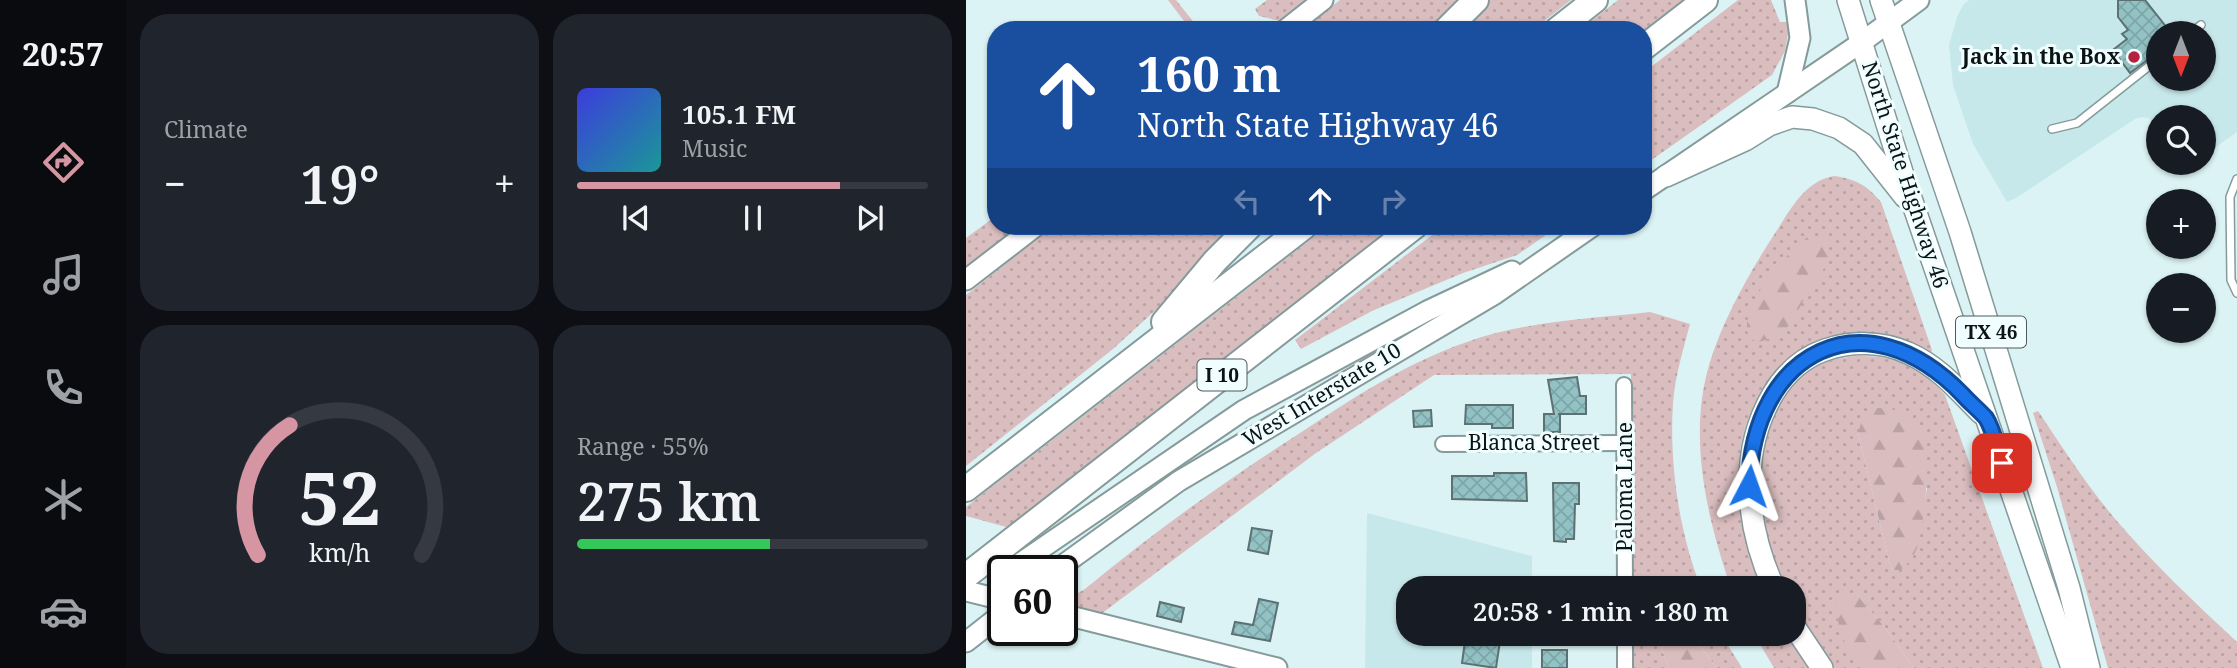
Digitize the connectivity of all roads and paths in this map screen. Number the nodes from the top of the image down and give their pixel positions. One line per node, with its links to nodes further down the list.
1 (1323, 0): 9 (street)
2 (1476, 0): 10 (highway)
3 (1595, 0): 11 (highway)
4 (1705, 0): 13 (highway)
5 (1795, 0): 16 (street)
6 (1848, 0): 14 (main road, North State Highway 46 / TX 46)
7 (1881, 0): 12 (main road, North State Highway 46 / TX 46)
8 (1919, 0): 12 (street)
9 (1296, 21)
10 (1455, 21)
11 (1568, 21)
12 (1888, 23): 14 (street); 52 (main road, North State Highway 46 / TX 46)
13 (1652, 41)
14 (1862, 42): 16 (street); 21 (main road, North State Highway 46 / TX 46)
15 (2146, 69): 17 (lane)
16 (1787, 93): 18 (street)
17 (2052, 129)
18 (1666, 176): 20 (street); 21 (main road)
19 (2237, 179): 29 (lane)
20 (1652, 185)
21 (1916, 211): 32 (main road, North State Highway 46 / TX 46)
22 (1025, 235): 28 (street)
23 (1241, 235): 30 (highway)
24 (1292, 235): 30 (highway)
25 (1403, 235): 41 (highway, I 10)
26 (1580, 235): 27 (street, West Interstate 10)
27 (1558, 250): 36 (street); 37 (street, West Interstate 10)
28 (966, 281)
29 (2237, 293)
30 (1132, 359): 35 (highway)
31 (1624, 385): 34 (street, Paloma Lane)
32 (1987, 420): 39 (main road); 51 (main road, North State Highway 46 / TX 46)
33 (1443, 443): 34 (street, Blanca Street)
34 (1624, 443): 38 (street, Paloma Lane)
35 (966, 489)
36 (1032, 555)
37 (1077, 555)
38 (1625, 576)
39 (1769, 576)
40 (987, 581): 41 (street)
41 (970, 586): 42 (street)
42 (987, 593)
43 (1078, 618): 48 (street)
44 (987, 626): 45 (street)
45 (966, 642)
46 (1806, 644): 50 (main road)
47 (1625, 646): 49 (street)
48 (1277, 668)
49 (1625, 668)
50 (1822, 668)
51 (2072, 668)
52 (2089, 668)

